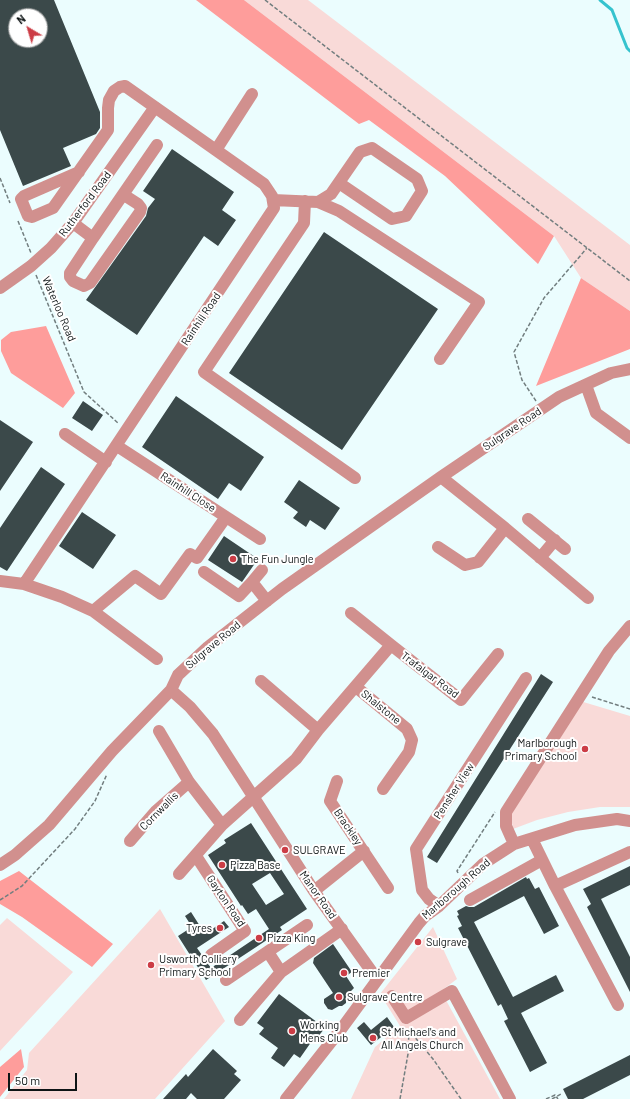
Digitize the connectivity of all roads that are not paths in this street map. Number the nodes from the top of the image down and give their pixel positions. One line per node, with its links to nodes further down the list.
1 (252, 94): 4 (street)
2 (155, 107): 4 (street); 5 (street); 11 (street, Rutherford Road)
3 (157, 145): 7 (street)
4 (216, 150): 8 (street)
5 (79, 172): 5 (street)
6 (339, 183): 6 (street); 10 (street)
7 (124, 195): 12 (street); 12 (street)
8 (273, 200): 9 (street); 19 (street, Rainhill Road)
9 (305, 201): 10 (street); 22 (street)
10 (318, 202): 14 (street)
11 (73, 223): 12 (street); 13 (street, Rutherford Road)
12 (93, 238)
13 (0, 288)
14 (440, 359)
15 (630, 369): 16 (street, Sulgrave Road)
16 (586, 385): 18 (street); 21 (street, Sulgrave Road)
17 (65, 434): 20 (street)
18 (630, 438)
19 (117, 446): 20 (street, Rainhill Road); 23 (street, Rainhill Close)
20 (106, 462): 35 (street, Rainhill Road)
21 (441, 477): 25 (street); 37 (street, Sulgrave Road)
22 (356, 478)
23 (226, 517): 26 (street, Rainhill Close); 38 (street)
24 (528, 519): 27 (street)
25 (505, 528): 28 (street); 30 (street)
26 (260, 539)
27 (555, 540): 29 (street); 30 (street)
28 (438, 547)
29 (565, 549)
30 (540, 558): 36 (street)
31 (262, 570): 34 (street)
32 (204, 572): 34 (street)
33 (0, 581): 35 (street)
34 (252, 582): 37 (street)
35 (24, 584): 38 (street)
36 (588, 598)
37 (267, 601): 47 (street, Sulgrave Road)
38 (93, 611): 43 (street)
39 (351, 613): 41 (street, Trafalgar Road)
40 (630, 626): 58 (street)
41 (391, 645): 42 (street, Trafalgar Road); 46 (street, Trafalgar Road)
42 (498, 654)
43 (157, 659)
44 (526, 678): 69 (street, Pensher View)
45 (261, 681): 48 (street)
46 (356, 687): 48 (street, Trafalgar Road); 52 (street, Shalstone)
47 (171, 690): 53 (street, Manor Road); 63 (street, Sulgrave Road)
48 (318, 730): 53 (street, Trafalgar Road)
49 (159, 731): 51 (street)
50 (337, 781): 59 (street, Brackley)
51 (189, 782): 55 (street); 57 (street, Cornwallis)
52 (383, 789)
53 (254, 797): 55 (street); 67 (street, Manor Road)
54 (630, 821): 56 (street, Marlborough Road)
55 (222, 825): 61 (street)
56 (532, 839): 58 (street, Marlborough Road); 62 (street)
57 (130, 841)
58 (514, 844): 69 (street, Marlborough Road)
59 (364, 851): 66 (street, Brackley); 67 (street, Brackley)
60 (630, 852): 65 (street)
61 (196, 856): 64 (street); 73 (street, Gayton Road)
62 (542, 860): 65 (street); 68 (street)
63 (0, 865)
64 (179, 874)
65 (555, 886): 78 (street)
66 (388, 888)
67 (314, 891): 71 (street, Manor Road)
68 (470, 900)
69 (439, 906): 75 (street, Marlborough Road)
70 (307, 926): 72 (street)
71 (342, 929): 74 (street); 75 (street, Manor Road)
72 (268, 952): 74 (street); 76 (street)
73 (211, 955)
74 (281, 972): 79 (street)
75 (377, 979): 80 (street)
76 (226, 980)
77 (392, 996): 81 (street)
78 (618, 1005)
79 (240, 1020)
80 (286, 1099)
81 (510, 1099)

